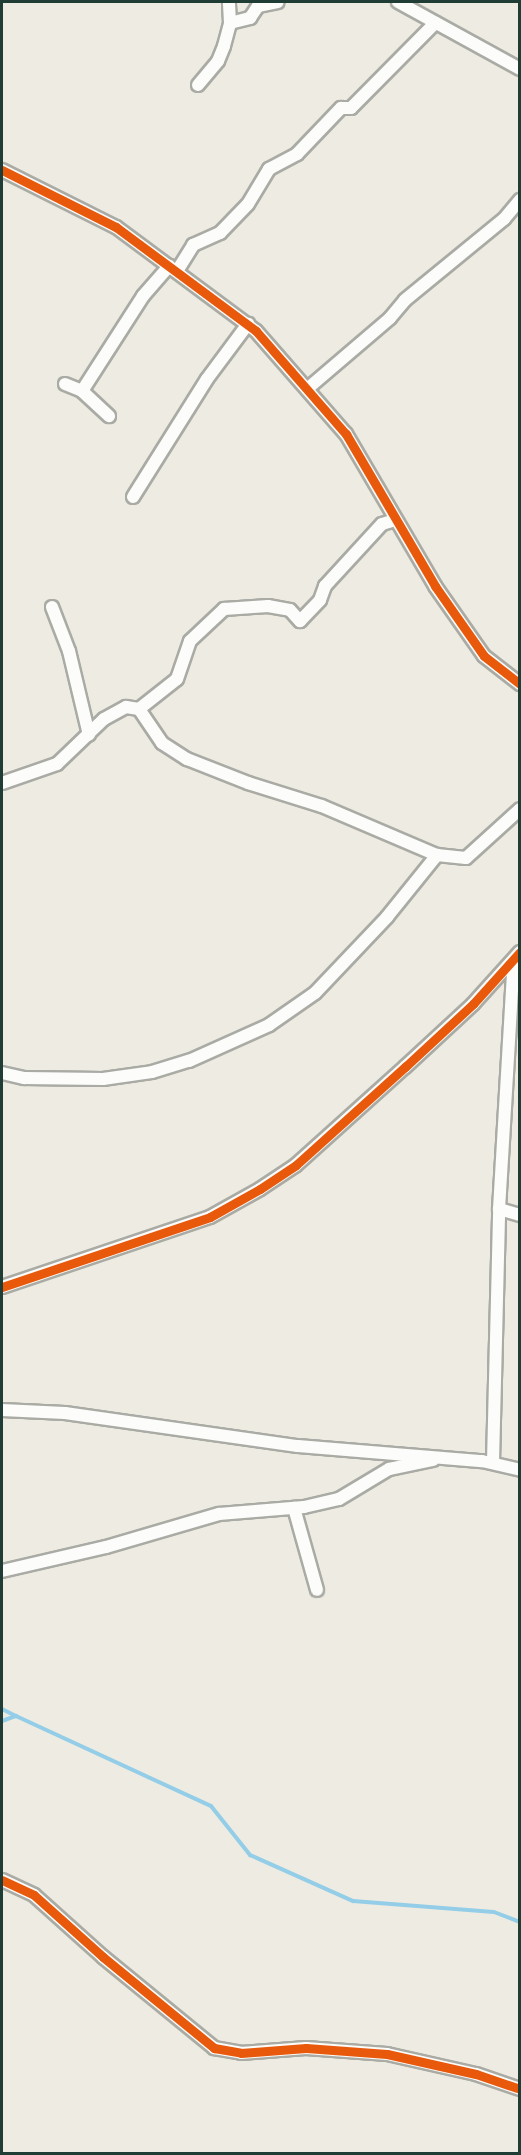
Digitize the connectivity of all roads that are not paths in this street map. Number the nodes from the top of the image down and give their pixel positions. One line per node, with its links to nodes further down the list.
1 (229, 2): 4 (street)
2 (279, 2): 4 (street)
3 (398, 2): 5 (street)
4 (230, 23): 7 (street)
5 (435, 23): 6 (street); 10 (street)
6 (519, 69)
7 (198, 85)
8 (2, 170): 10 (street)
9 (519, 200): 13 (street)
10 (173, 268): 11 (street); 14 (street)
11 (248, 324): 13 (street); 16 (street)
12 (65, 384): 14 (street)
13 (307, 389): 17 (street)
14 (82, 391): 15 (street)
15 (109, 416)
16 (133, 497)
17 (395, 520): 19 (street); 20 (street)
18 (52, 607): 21 (street)
19 (519, 684)
20 (139, 709): 21 (street); 24 (street)
21 (89, 735): 22 (street)
22 (2, 783)
23 (519, 809): 24 (street)
24 (437, 855): 26 (street)
25 (517, 956): 27 (street); 29 (street)
26 (2, 1073)
27 (499, 1209): 28 (street); 31 (street)
28 (519, 1215)
29 (2, 1287)
30 (2, 1410): 31 (street)
31 (487, 1461): 32 (street); 33 (street)
32 (519, 1470)
33 (294, 1508): 34 (street); 35 (street)
34 (2, 1571)
35 (318, 1590)
36 (2, 1881): 37 (street)
37 (519, 2089)

